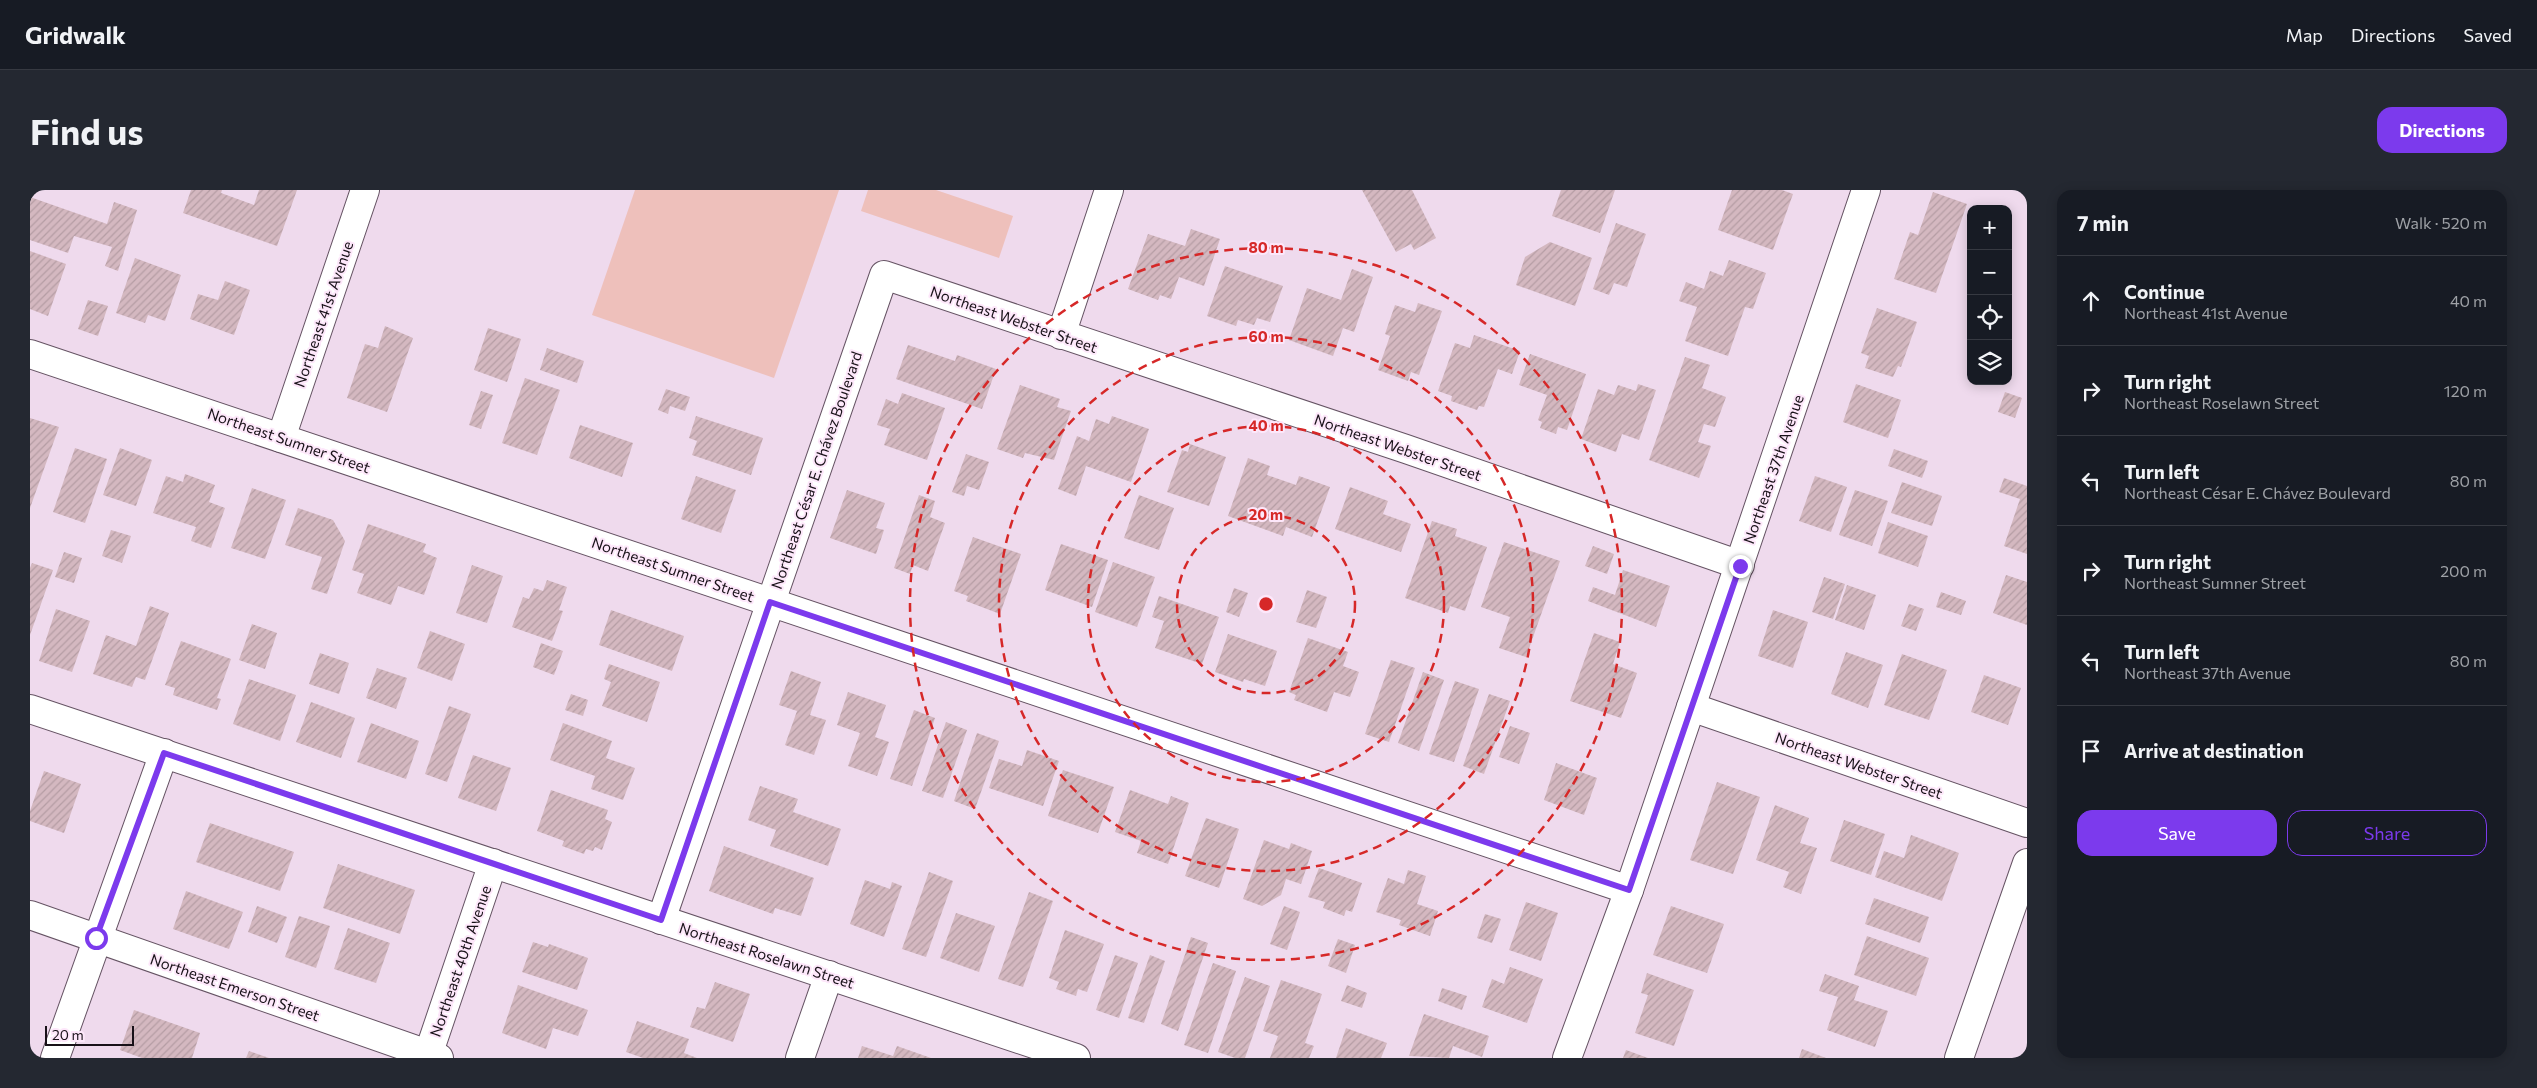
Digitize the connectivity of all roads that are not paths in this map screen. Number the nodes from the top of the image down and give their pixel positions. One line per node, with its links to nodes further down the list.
1 (365, 190): 7 (street, Northeast 41st Avenue)
2 (1109, 190): 5 (street)
3 (1866, 190): 8 (street, Northeast 37th Avenue)
4 (884, 275): 5 (street, Northeast Webster Street); 9 (street, Northeast César E. Chávez Boulevard)
5 (1061, 335): 8 (street, Northeast Webster Street)
6 (30, 354): 7 (street, Northeast Sumner Street)
7 (281, 438): 9 (street, Northeast Sumner Street)
8 (1740, 566): 10 (street, Northeast 37th Avenue)
9 (770, 602): 16 (street, Northeast Sumner Street); 18 (street, Northeast César E. Chávez Boulevard)
10 (1691, 707): 13 (street, Northeast Webster Street); 16 (street, Northeast 37th Avenue)
11 (30, 709): 12 (street, Northeast Roselawn Street)
12 (164, 753): 15 (street, Northeast Roselawn Street); 19 (street)
13 (2027, 823)
14 (2027, 862): 26 (street)
15 (493, 863): 18 (street, Northeast Roselawn Street); 21 (street, Northeast 40th Avenue)
16 (1629, 890): 25 (street, Northeast 37th Avenue)
17 (30, 915): 19 (street, Northeast Emerson Street)
18 (661, 920): 20 (street, Northeast Roselawn Street)
19 (96, 938): 21 (street, Northeast Emerson Street); 22 (street)
20 (829, 975): 23 (street); 24 (street, Northeast Roselawn Street)
21 (432, 1057)
22 (56, 1058)
23 (800, 1058)
24 (1076, 1058)
25 (1567, 1058)
26 (1959, 1058)

